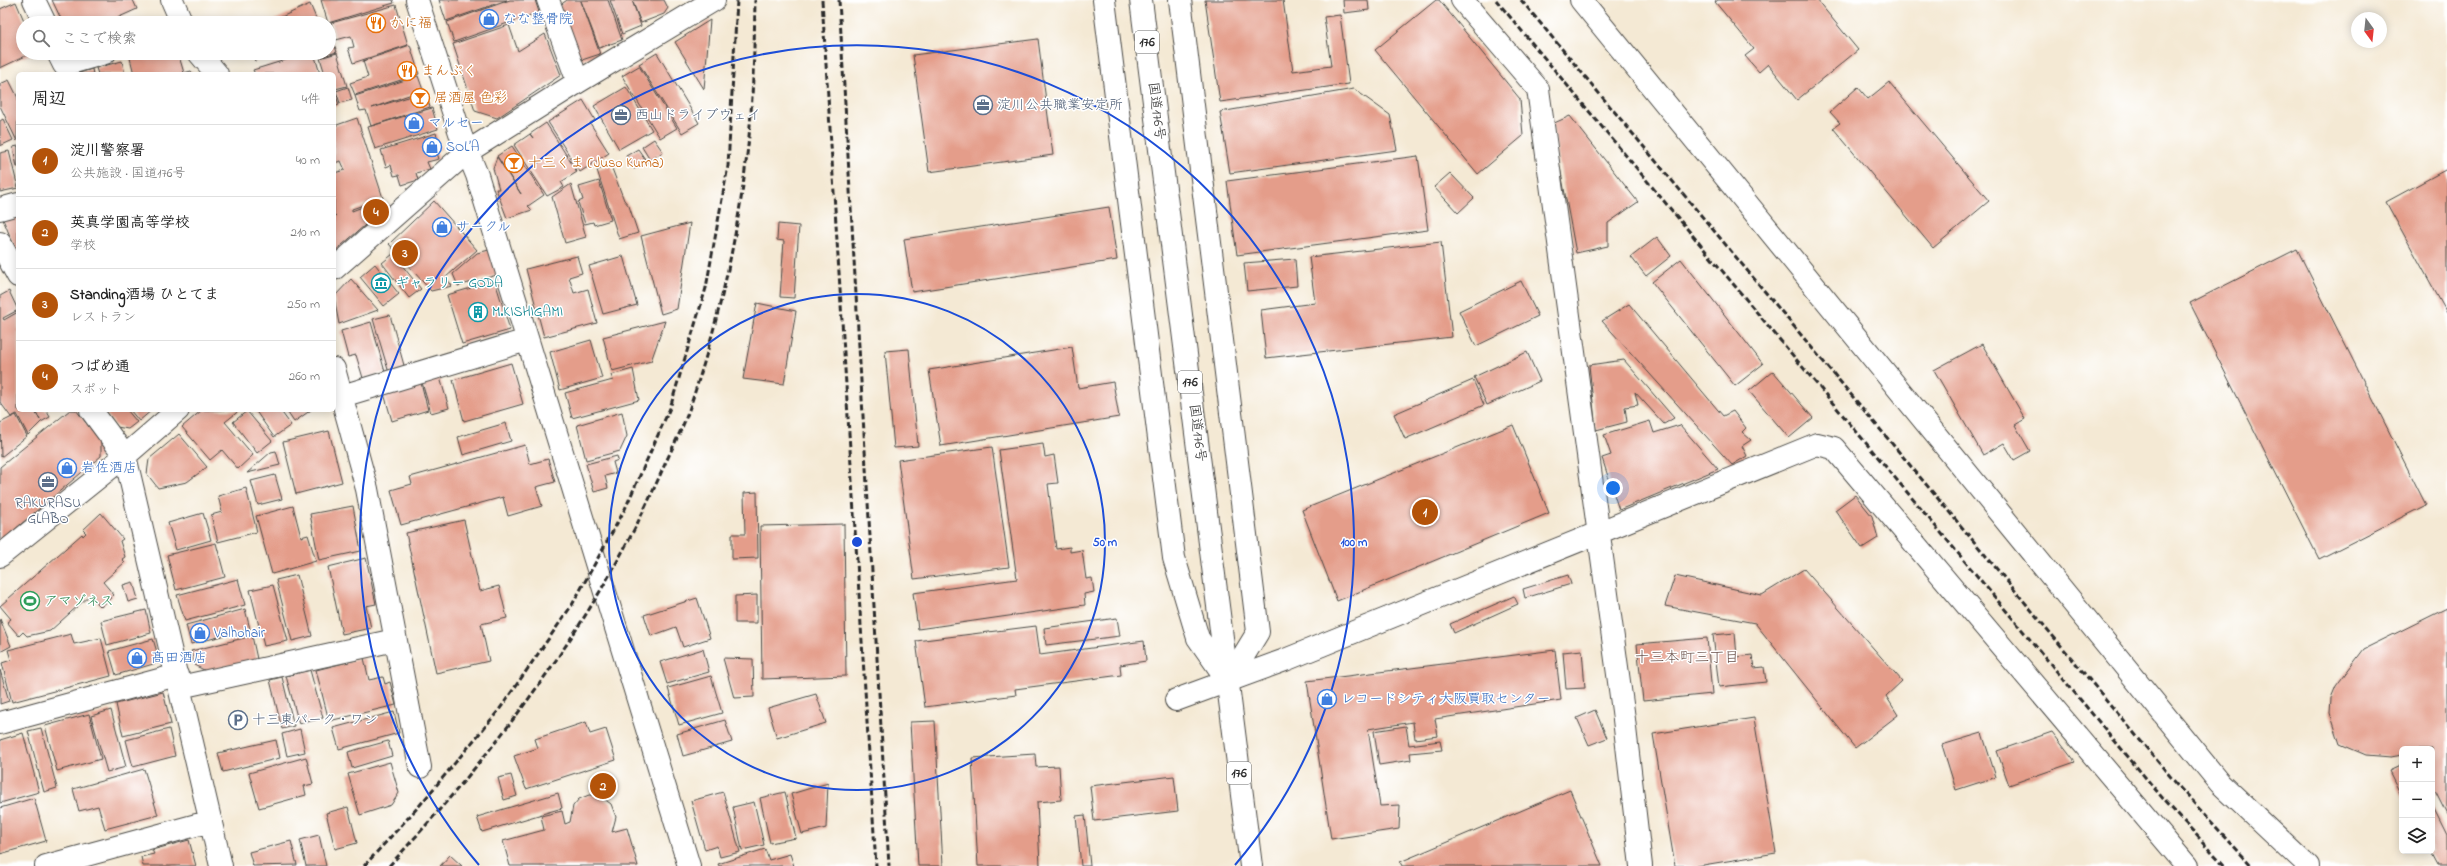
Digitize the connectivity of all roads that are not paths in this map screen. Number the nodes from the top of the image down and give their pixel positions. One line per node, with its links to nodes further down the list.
1 (34, 0): 12 (main road)
2 (172, 0): 13 (main road)
3 (417, 0): 19 (main road)
4 (548, 0): 18 (main road)
5 (714, 0): 11 (main road)
6 (1104, 0): 35 (main road)
7 (1141, 0): 35 (main road, 国道176号 / 176)
8 (1180, 0): 35 (main road)
9 (1462, 0): 31 (main road)
10 (1581, 0): 46 (main road)
11 (682, 8): 18 (main road)
12 (42, 16)
13 (179, 16)
14 (62, 60): 15 (main road)
15 (81, 60)
16 (205, 60): 17 (main road)
17 (215, 72)
18 (578, 82): 19 (main road)
19 (468, 152): 23 (main road); 25 (main road)
20 (16, 205): 21 (main road)
21 (0, 209)
22 (0, 243): 24 (main road)
23 (336, 267)
24 (11, 276)
25 (527, 340): 27 (main road); 42 (main road)
26 (336, 376): 27 (main road)
27 (342, 396): 33 (main road)
28 (92, 412): 30 (main road)
29 (176, 412): 30 (main road)
30 (125, 456): 32 (main road); 34 (main road)
31 (1600, 533): 35 (main road); 44 (main road); 45 (main road)
32 (0, 556)
33 (395, 640): 34 (main road); 38 (main road)
34 (179, 681): 37 (main road); 39 (main road)
35 (1228, 681): 36 (main road); 43 (main road, 国道176号 / 176)
36 (1176, 700)
37 (0, 723)
38 (420, 767)
39 (211, 821): 40 (main road); 41 (main road)
40 (46, 866)
41 (221, 866)
42 (689, 866)
43 (1251, 866)
44 (1641, 866)
45 (2187, 866)
46 (2308, 866)

